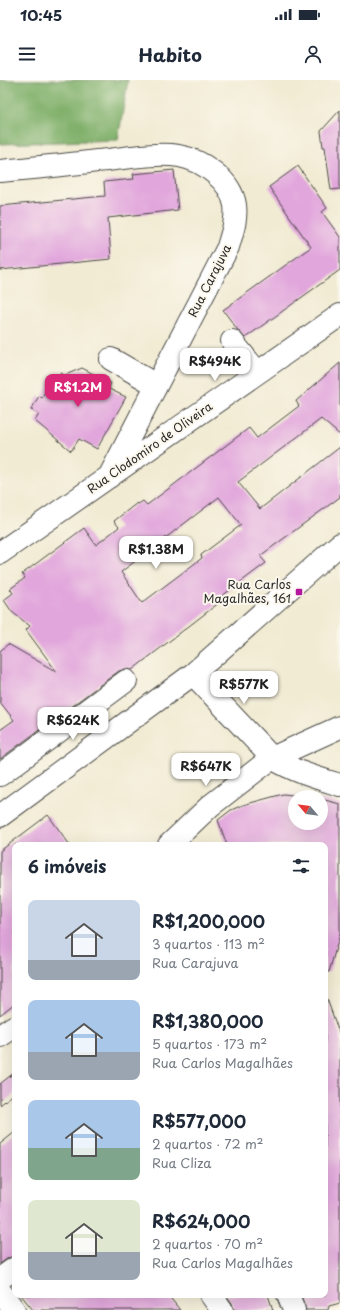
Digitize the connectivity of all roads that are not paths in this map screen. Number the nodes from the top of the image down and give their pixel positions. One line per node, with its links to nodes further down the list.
1 (0, 171): 6 (street, Rua Carajuva)
2 (340, 315): 5 (street, Rua Clodomiro de Oliveira)
3 (232, 341): 5 (street)
4 (111, 359): 6 (street)
5 (257, 372): 7 (street, Rua Clodomiro de Oliveira)
6 (156, 385): 7 (street, Rua Carajuva)
7 (109, 476): 9 (street, Rua Clodomiro de Oliveira)
8 (340, 544): 10 (street)
9 (0, 553)
10 (193, 674): 13 (street); 16 (street)
11 (126, 681): 14 (street)
12 (340, 727): 13 (street)
13 (272, 758): 15 (street); 17 (street)
14 (0, 775)
15 (340, 785)
16 (0, 816)
17 (172, 842)
18 (12, 1270): 19 (street)
19 (0, 1279)
20 (0, 1291): 23 (street)
21 (213, 1298): 24 (street)
22 (289, 1298): 25 (street)
23 (14, 1310)
24 (222, 1310)
25 (294, 1310)

